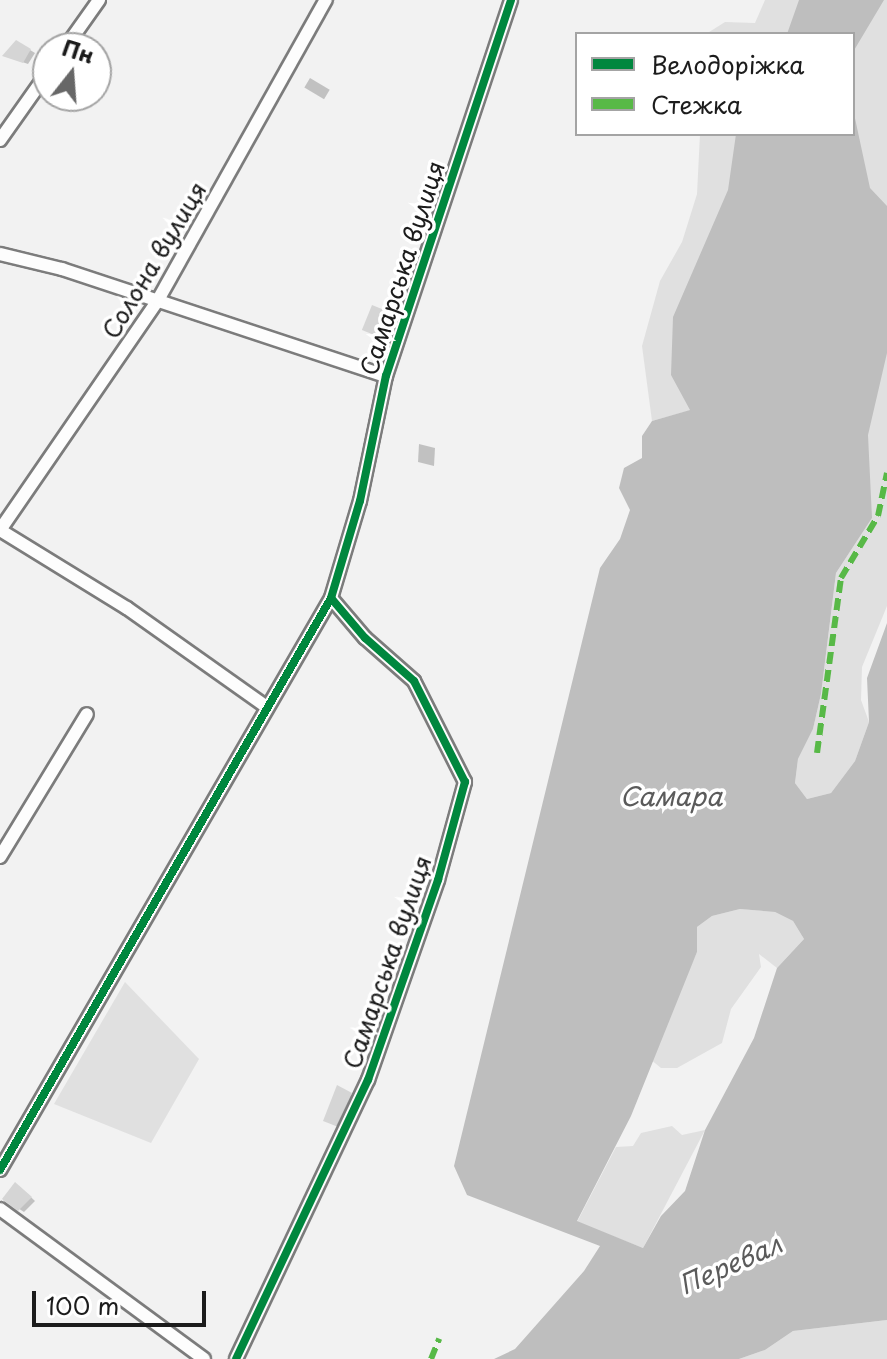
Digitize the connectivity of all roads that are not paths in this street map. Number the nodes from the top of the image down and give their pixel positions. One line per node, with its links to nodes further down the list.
1 (99, 0): 4 (street)
2 (326, 0): 8 (street, Солона вулиця)
3 (511, 0): 9 (street, Самарська вулиця)
4 (76, 32)
5 (32, 95): 6 (street)
6 (0, 140)
7 (0, 254): 8 (street)
8 (158, 300): 9 (street); 10 (street, Солона вулиця)
9 (386, 376): 11 (street, Самарська вулиця)
10 (0, 530): 12 (street)
11 (331, 598): 12 (street, Самарська вулиця); 18 (street, Самарська вулиця)
12 (267, 707): 15 (street, Самарська вулиця)
13 (87, 714): 14 (street)
14 (0, 857)
15 (0, 1170)
16 (0, 1209): 17 (street)
17 (204, 1359)
18 (236, 1359)

